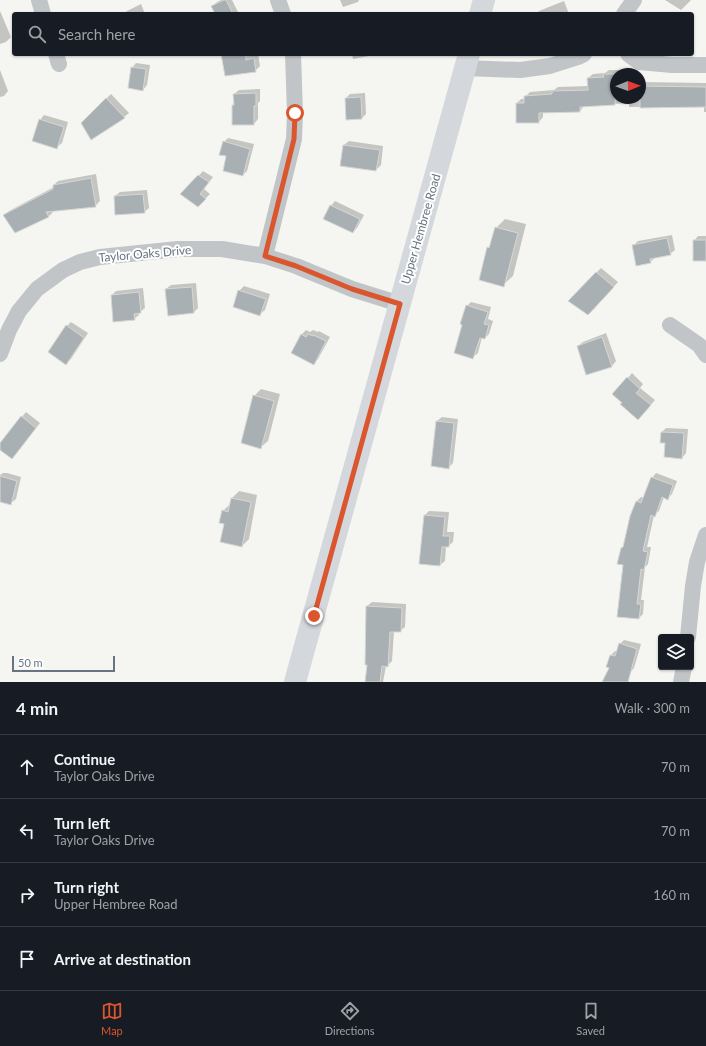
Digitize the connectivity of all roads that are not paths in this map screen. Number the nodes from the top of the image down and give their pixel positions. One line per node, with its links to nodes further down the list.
1 (39, 0): 5 (street)
2 (278, 0): 6 (street)
3 (484, 0): 7 (street)
4 (634, 0): 8 (street)
5 (42, 12)
6 (282, 12)
7 (481, 12)
8 (625, 12)
9 (293, 56): 14 (street)
10 (580, 56): 12 (street)
11 (631, 56): 13 (street)
12 (467, 61): 15 (street, Upper Hembree Road)
13 (706, 65)
14 (265, 256): 15 (street, Taylor Oaks Drive); 17 (street, Taylor Oaks Drive)
15 (400, 304): 22 (street, Upper Hembree Road)
16 (670, 325): 18 (street)
17 (0, 354)
18 (706, 355)
19 (706, 535): 20 (street)
20 (688, 634)
21 (683, 670): 23 (street)
22 (295, 682)
23 (680, 682)

